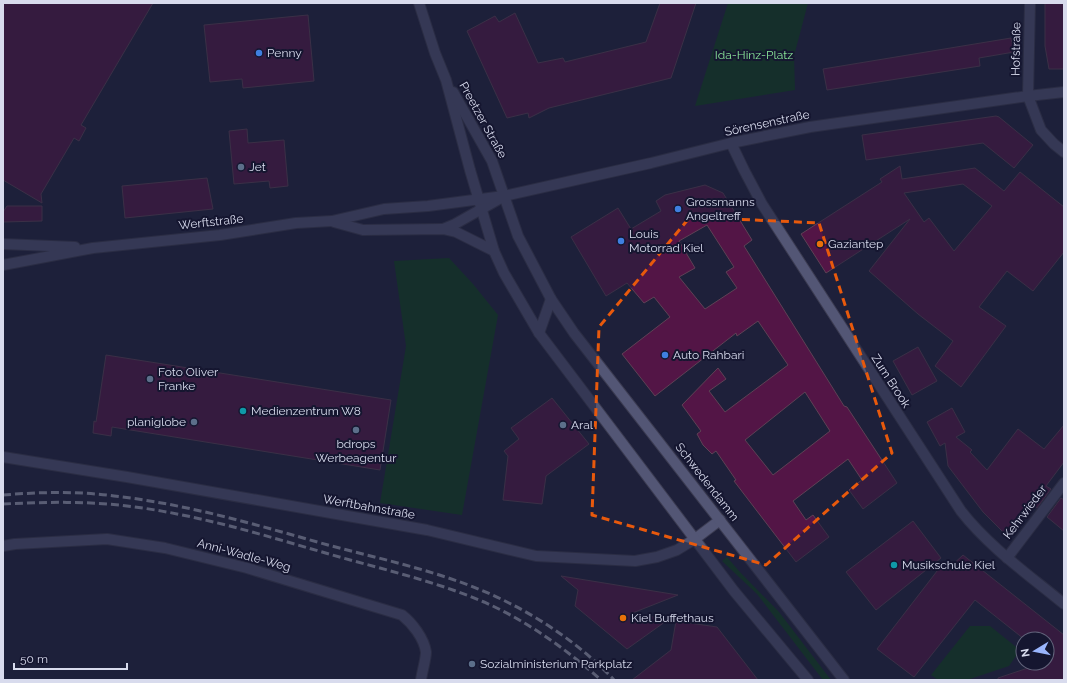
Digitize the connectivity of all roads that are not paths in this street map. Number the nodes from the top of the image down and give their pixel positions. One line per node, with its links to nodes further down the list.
1 (419, 3): 3 (main road, Preetzer Straße)
2 (1030, 3): 5 (main road, Hofstraße)
3 (446, 80): 8 (main road, Preetzer Straße); 9 (main road, Preetzer Straße)
4 (1064, 92): 5 (main road, Sörensenstraße)
5 (1028, 96): 6 (main road, Sörensenstraße); 7 (main road)
6 (731, 143): 8 (main road, Sörensenstraße); 24 (main road, Zum Brook)
7 (1064, 152)
8 (504, 196): 9 (main road, Sörensenstraße); 10 (main road, Werftstraße); 17 (main road, Schwedendamm)
9 (479, 199): 10 (main road); 11 (main road, Werftstraße)
10 (482, 210): 12 (main road, Werftstraße); 15 (main road)
11 (332, 222): 12 (main road, Werftstraße); 14 (main road, Werftstraße)
12 (443, 229): 15 (main road, Werftstraße)
13 (3, 244): 14 (main road, Werftstraße)
14 (93, 248): 16 (main road, Werftstraße)
15 (494, 251): 18 (main road)
16 (3, 265)
17 (551, 299): 18 (main road); 21 (main road, Schwedendamm)
18 (539, 333): 22 (main road)
19 (3, 457): 22 (main road, Werftbahnstraße)
20 (1064, 483): 24 (main road, Kehrwieder)
21 (720, 520): 22 (main road, Werftbahnstraße); 28 (main road, Schwedendamm)
22 (695, 539): 27 (main road)
23 (3, 546): 26 (main road, Anni-Wadle-Weg)
24 (1007, 558): 25 (main road, Zum Brook)
25 (1064, 604)
26 (421, 680)
27 (808, 680)
28 (844, 680)

